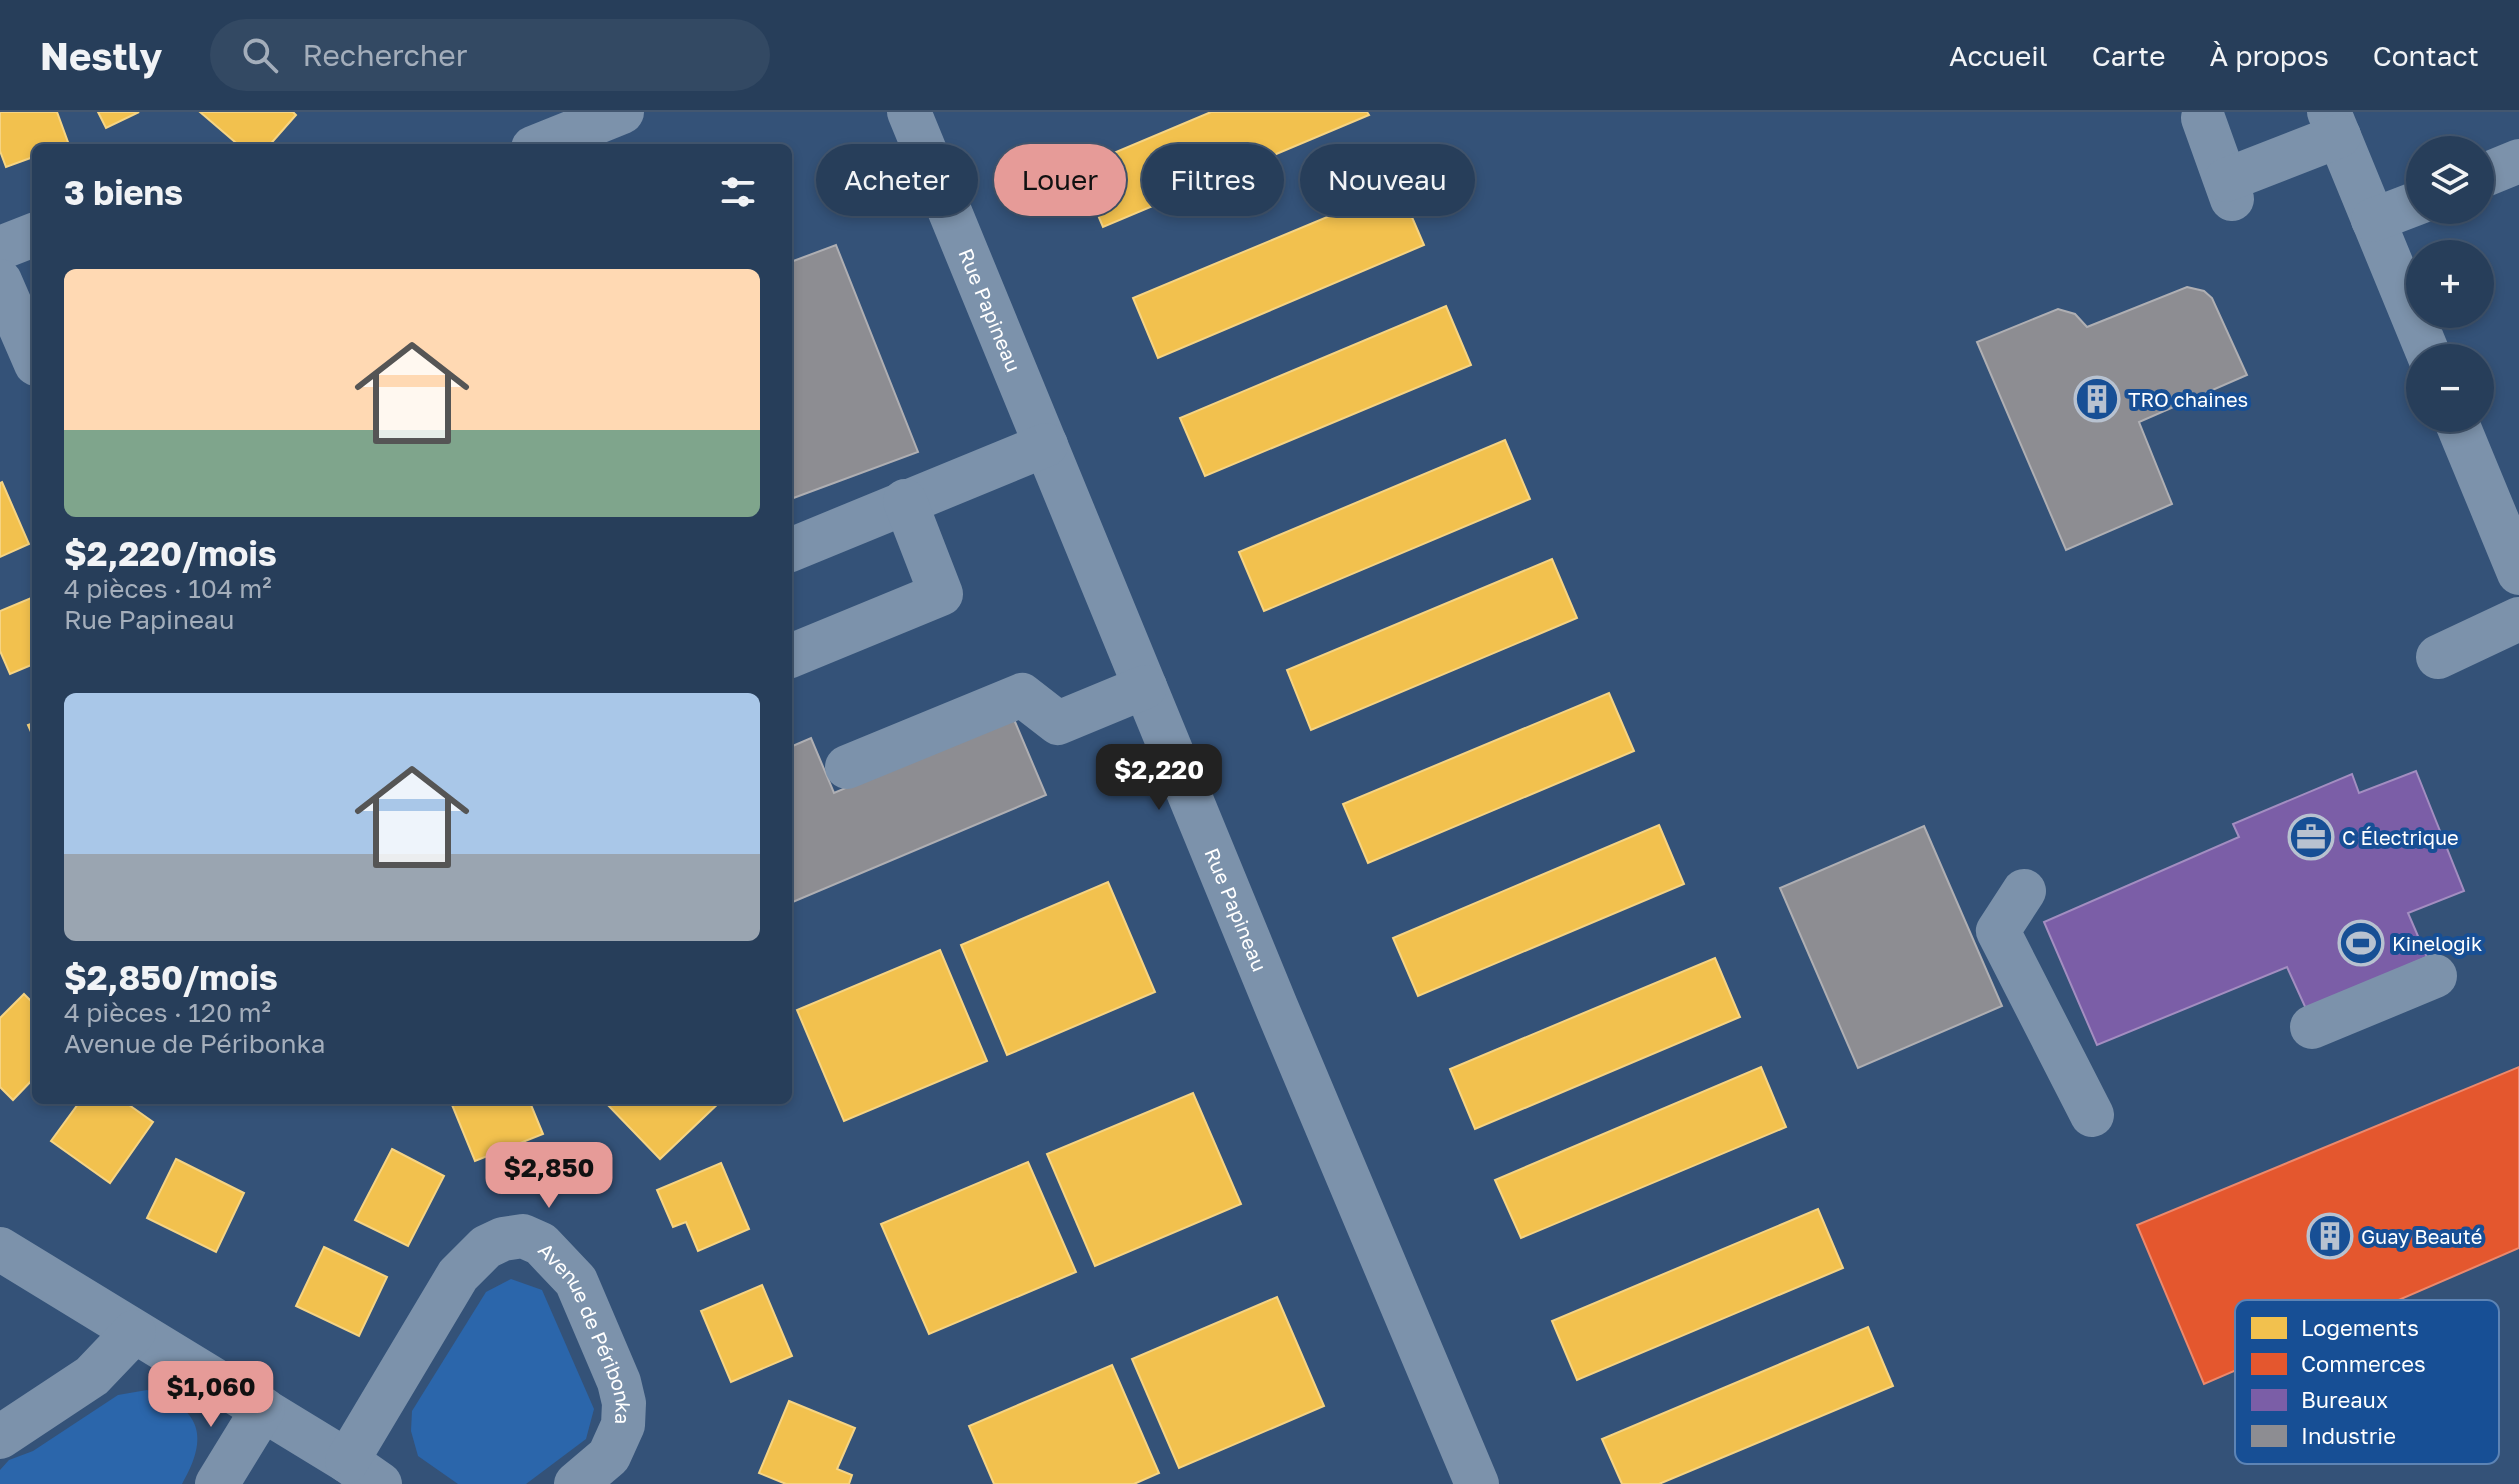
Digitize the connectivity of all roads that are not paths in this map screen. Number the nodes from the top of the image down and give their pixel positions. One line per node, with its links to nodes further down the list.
1 (622, 112): 5 (street)
2 (909, 112): 16 (street, Rue Papineau)
3 (2203, 118): 4 (street)
4 (2334, 124): 9 (street)
5 (543, 144)
6 (2519, 161): 7 (street)
7 (2494, 171)
8 (2406, 207): 9 (street)
9 (2373, 220): 13 (street)
10 (32, 236): 11 (street)
11 (0, 248)
12 (0, 281): 14 (street)
13 (2424, 344)
14 (32, 355)
15 (2461, 432): 19 (street)
16 (1046, 445): 17 (street); 23 (street, Rue Papineau)
17 (905, 501): 18 (street); 21 (street)
18 (792, 549)
19 (2519, 573)
20 (2519, 619): 22 (street)
21 (792, 655)
22 (2438, 657)
23 (1145, 687): 24 (street); 36 (street, Rue Papineau)
24 (847, 767)
25 (2024, 891): 28 (street)
26 (2435, 976): 27 (street)
27 (2312, 1027)
28 (2092, 1115)
29 (0, 1249): 30 (street, Avenue de Péribonka)
30 (134, 1332): 31 (street, Avenue de Péribonka); 32 (street)
31 (263, 1409): 33 (street, Avenue de Péribonka); 34 (street)
32 (0, 1437)
33 (363, 1472): 35 (street, Avenue de Péribonka)
34 (217, 1484)
35 (576, 1484)
36 (1477, 1484)

